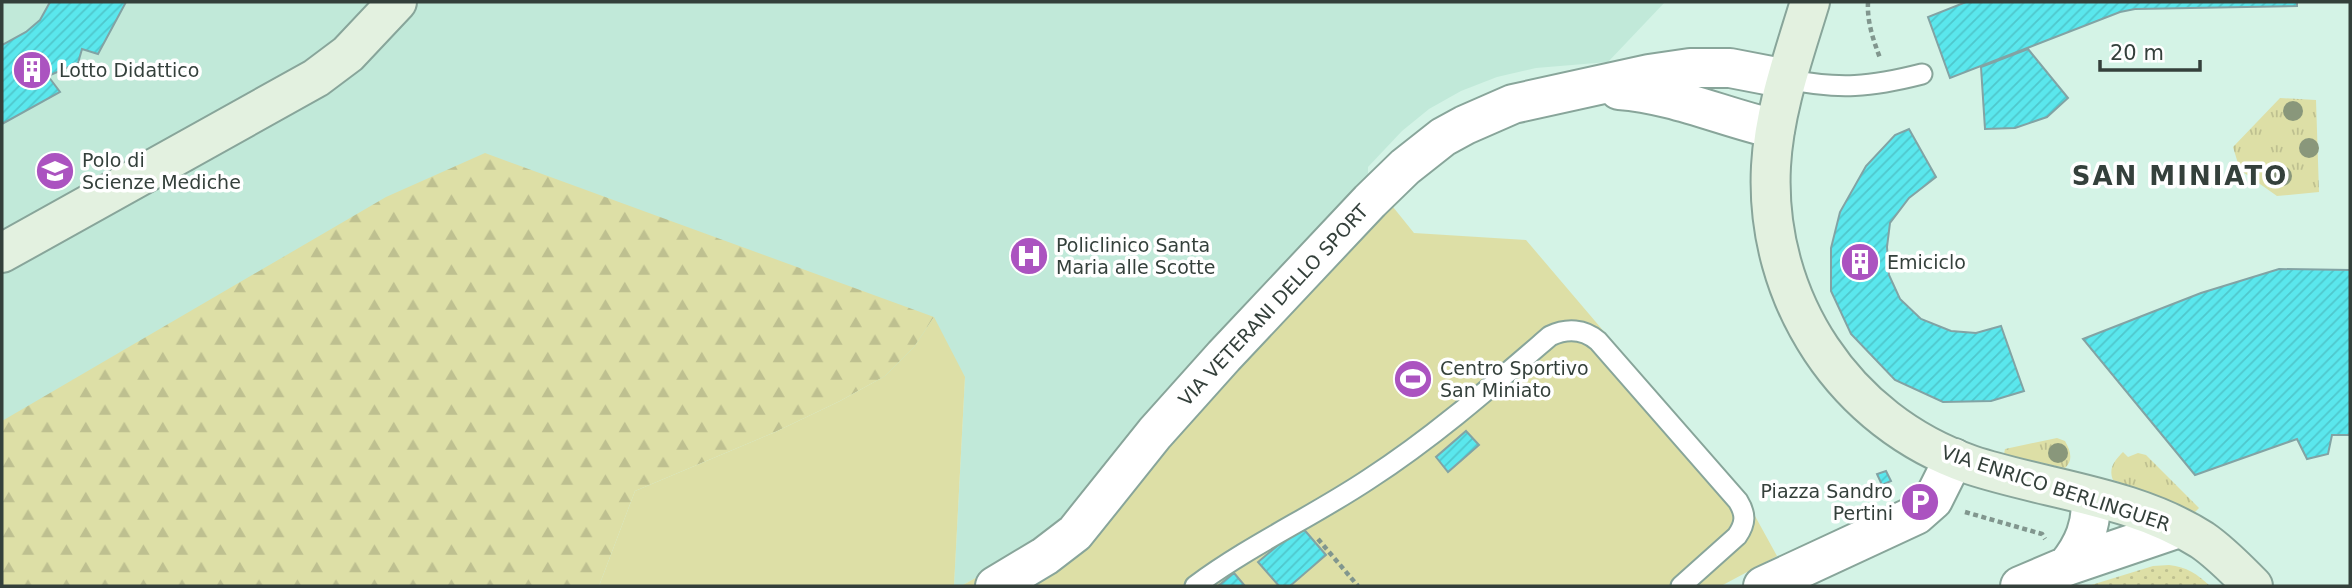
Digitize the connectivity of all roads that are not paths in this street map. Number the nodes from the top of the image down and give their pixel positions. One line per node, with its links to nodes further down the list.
1 (397, 2): 7 (street)
2 (1810, 2): 4 (street, VIA ENRICO BERLINGUER)
3 (1922, 74): 4 (lane, VIA VETERANI DELLO SPORT)
4 (1787, 79): 5 (street, VIA VETERANI DELLO SPORT); 6 (street, VIA ENRICO BERLINGUER)
5 (1592, 88): 6 (street, VIA VETERANI DELLO SPORT); 12 (street, VIA VETERANI DELLO SPORT)
6 (1775, 129): 8 (street, VIA ENRICO BERLINGUER)
7 (2, 253)
8 (1954, 458): 9 (street, VIA ENRICO BERLINGUER); 15 (street)
9 (2091, 497): 10 (street, VIA ENRICO BERLINGUER); 11 (street)
10 (2179, 528): 11 (street); 17 (street, VIA ENRICO BERLINGUER)
11 (2058, 554): 16 (street)
12 (995, 586)
13 (1195, 586): 14 (lane)
14 (1681, 586)
15 (1763, 586)
16 (2020, 586)
17 (2253, 586)

